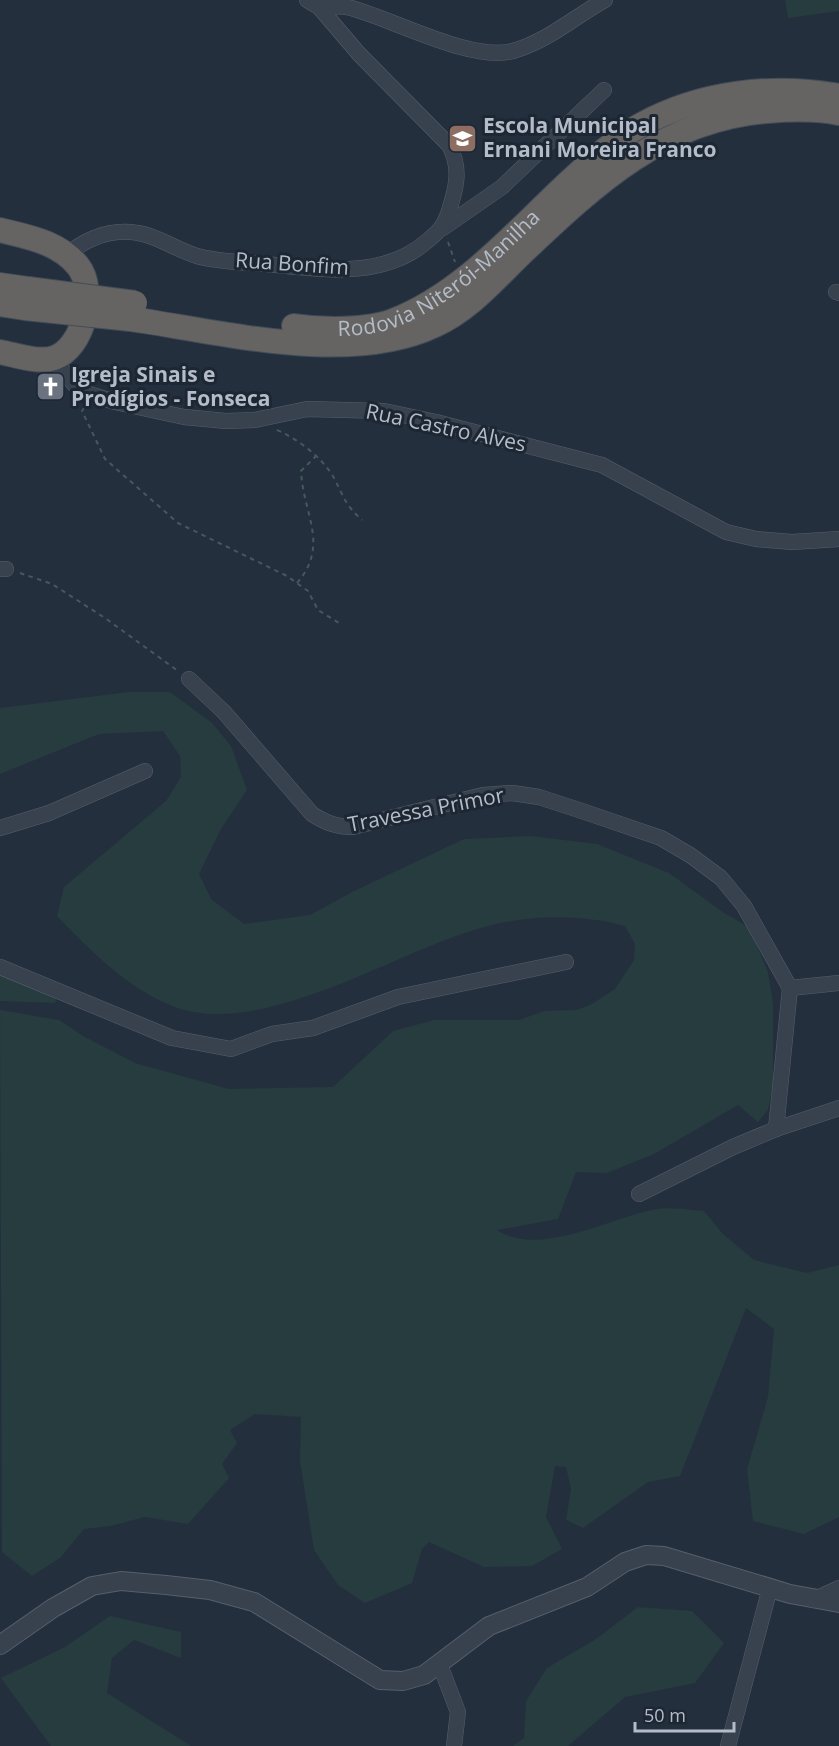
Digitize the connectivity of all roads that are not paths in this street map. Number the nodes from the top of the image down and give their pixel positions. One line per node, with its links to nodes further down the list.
1 (605, 0): 2 (street)
2 (313, 3): 6 (street)
3 (604, 90): 6 (street, Rua Bonfim)
4 (839, 96): 12 (highway, Rodovia Niterói-Manilha)
5 (839, 113): 12 (highway, Rodovia Niterói-Manilha)
6 (443, 228): 8 (street, Rua Bonfim)
7 (0, 230): 8 (highway)
8 (66, 255): 14 (highway)
9 (0, 285): 10 (highway, Rodovia Niterói-Manilha)
10 (27, 299): 11 (highway, Rodovia Niterói-Manilha); 12 (highway, Rodovia Niterói-Manilha, bridge)
11 (0, 304)
12 (133, 311)
13 (0, 352): 14 (highway)
14 (53, 358): 15 (street, Rua Castro Alves)
15 (839, 539)
16 (189, 679): 22 (street, Travessa Primor)
17 (145, 771): 18 (street)
18 (0, 828)
19 (566, 962): 20 (street)
20 (0, 967)
21 (839, 983): 22 (street)
22 (790, 988): 24 (street)
23 (839, 1108): 24 (street)
24 (776, 1129): 25 (street)
25 (639, 1194)
26 (770, 1588): 28 (street); 31 (street); 33 (street)
27 (839, 1588): 28 (street)
28 (813, 1600): 29 (street)
29 (839, 1603)
30 (0, 1645): 31 (street)
31 (440, 1665): 32 (street)
32 (454, 1746)
33 (728, 1746)

